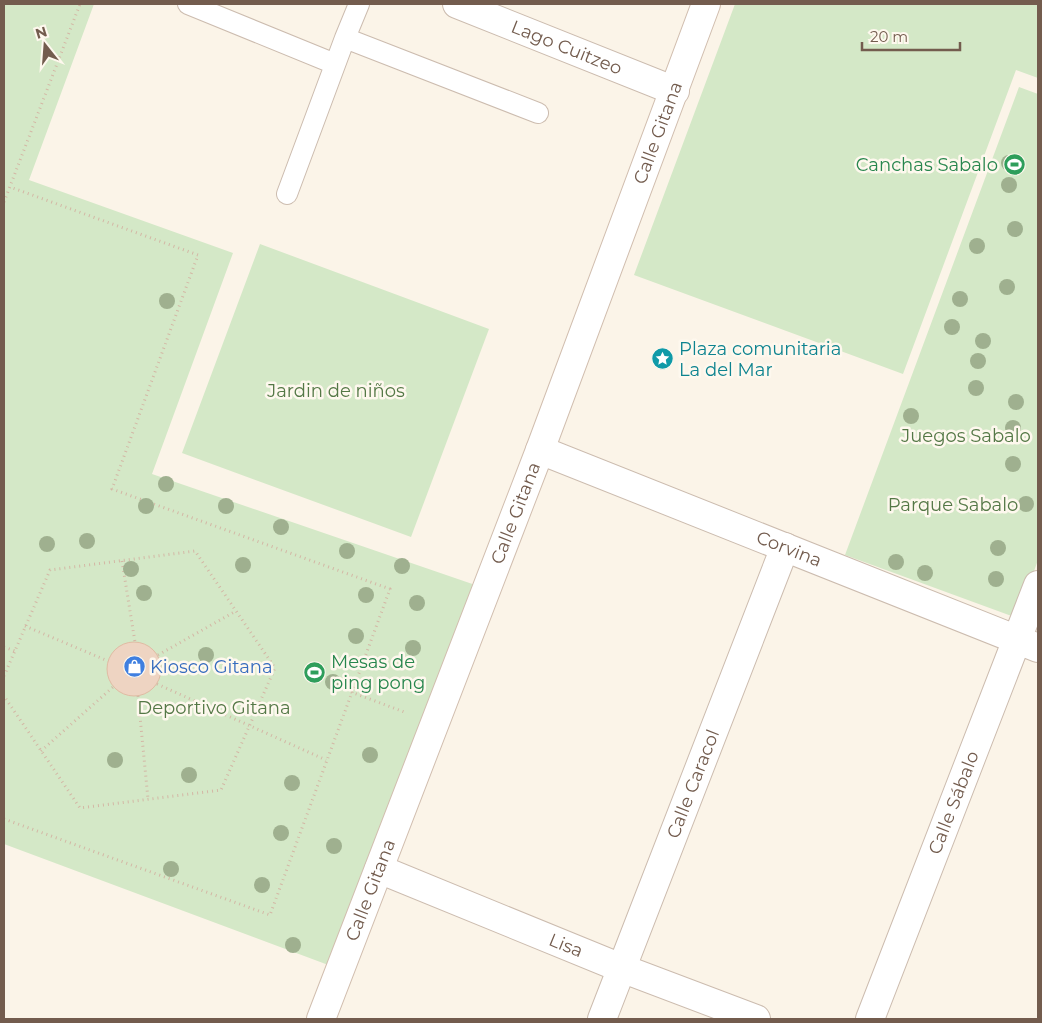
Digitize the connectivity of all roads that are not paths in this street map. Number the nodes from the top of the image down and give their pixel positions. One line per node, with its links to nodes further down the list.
1 (188, 4): 6 (lane)
2 (359, 4): 5 (lane)
3 (457, 4): 7 (street, Lago Cuitzeo)
4 (706, 4): 7 (street, Calle Gitana)
5 (344, 38): 6 (lane); 8 (lane)
6 (335, 64): 9 (lane)
7 (675, 91): 10 (street, Calle Gitana)
8 (538, 113)
9 (287, 194)
10 (540, 450): 11 (street, Corvina); 14 (street, Calle Gitana)
11 (785, 547): 13 (street, Corvina); 15 (street, Calle Caracol)
12 (1038, 585): 13 (street, Calle Sábalo)
13 (1028, 644): 19 (street, Calle Sábalo)
14 (379, 869): 15 (street, Lisa); 16 (street, Calle Gitana)
15 (621, 968): 17 (street, Calle Caracol); 18 (street, Lisa)
16 (321, 1019)
17 (602, 1019)
18 (756, 1019)
19 (870, 1019)

